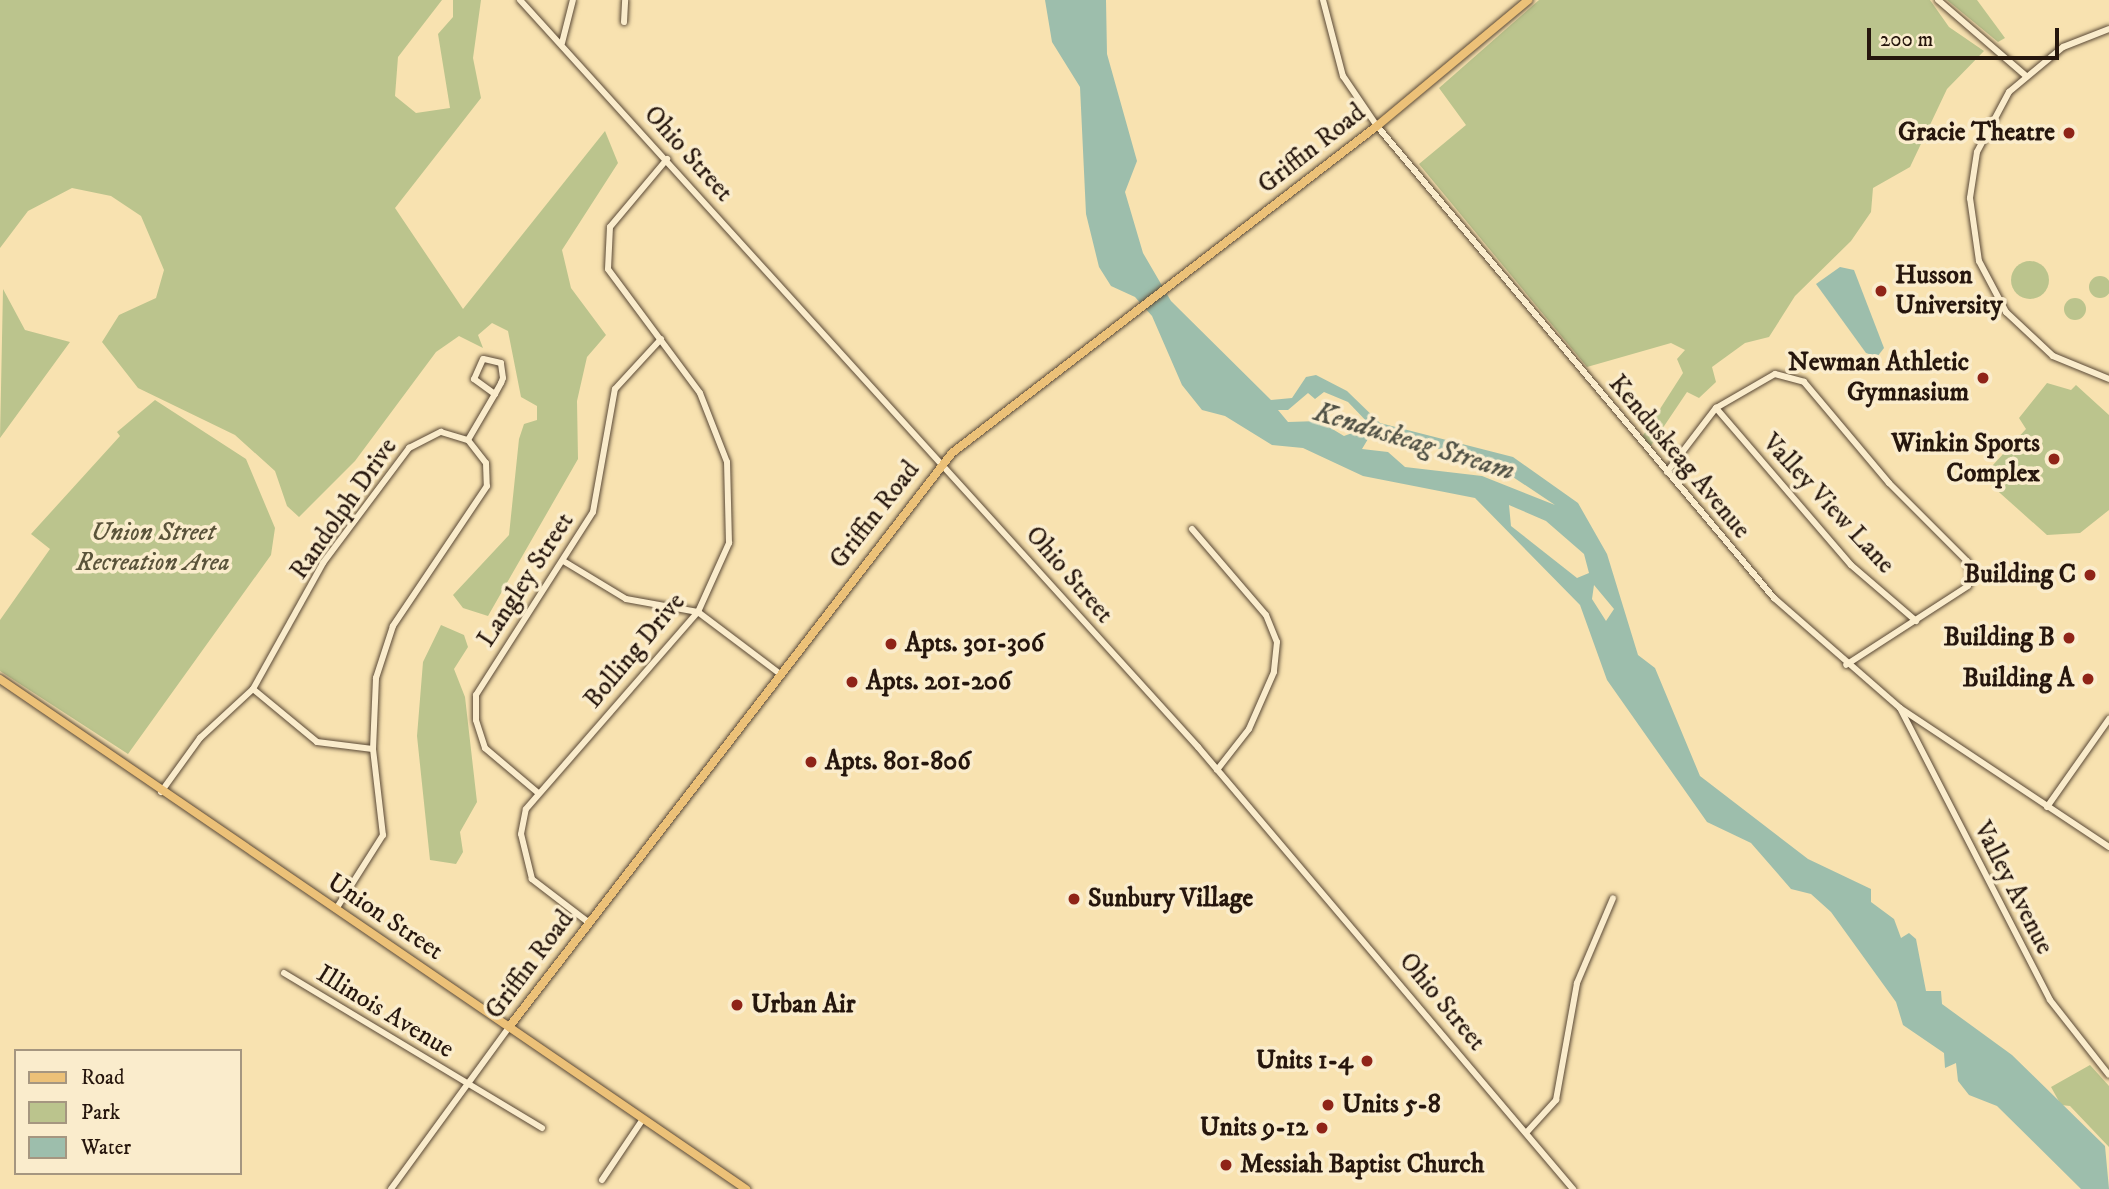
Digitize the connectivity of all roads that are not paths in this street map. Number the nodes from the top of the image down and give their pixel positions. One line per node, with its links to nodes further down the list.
1 (520, 0): 9 (street, Ohio Street)
2 (573, 0): 9 (street)
3 (625, 0): 7 (street)
4 (1323, 0): 11 (street, Kenduskeag Avenue)
5 (1528, 0): 11 (main road, Griffin Road)
6 (1938, 0): 10 (street)
7 (624, 22)
8 (2109, 29): 10 (street)
9 (562, 43): 12 (street, Ohio Street)
10 (2025, 75): 14 (street)
11 (1377, 126): 18 (main road, Griffin Road); 19 (street, Kenduskeag Avenue)
12 (667, 159): 13 (street, Bolling Drive); 18 (street, Ohio Street)
13 (661, 339): 21 (street, Langley Street); 22 (street, Bolling Drive)
14 (2109, 379)
15 (495, 394): 15 (street); 17 (street)
16 (1716, 408): 19 (street); 23 (street, Valley View Lane); 23 (street)
17 (468, 439): 27 (street, Randolph Drive); 30 (street)
18 (943, 462): 25 (main road, Griffin Road); 31 (street, Ohio Street)
19 (1667, 472): 24 (street, Kenduskeag Avenue)
20 (1192, 529): 31 (street)
21 (565, 562): 22 (street); 33 (street, Langley Street)
22 (698, 612): 25 (street); 33 (street, Bolling Drive)
23 (1916, 621): 24 (street)
24 (1846, 665): 28 (street, Kenduskeag Avenue)
25 (779, 673): 38 (main road, Griffin Road)
26 (0, 679): 32 (main road, Union Street)
27 (253, 689): 30 (street); 32 (street, Randolph Drive)
28 (1900, 708): 34 (street, Kenduskeag Avenue); 41 (street, Valley Avenue)
29 (2109, 719): 34 (street)
30 (373, 749): 37 (street)
31 (1217, 770): 45 (street, Ohio Street)
32 (161, 792): 37 (main road, Union Street)
33 (537, 792): 38 (street, Bolling Drive)
34 (2047, 807): 35 (street, Kenduskeag Avenue)
35 (2109, 847)
36 (1614, 898): 45 (street)
37 (336, 909): 40 (main road, Union Street)
38 (588, 922): 40 (main road, Griffin Road)
39 (284, 973): 42 (street, Illinois Avenue)
40 (509, 1027): 42 (street, Griffin Road); 43 (main road, Union Street)
41 (2109, 1075)
42 (467, 1084): 44 (street, Illinois Avenue); 47 (street, Griffin Road)
43 (643, 1119): 46 (street); 48 (main road, Union Street)
44 (542, 1128)
45 (1526, 1133): 49 (street, Ohio Street)
46 (602, 1180)
47 (391, 1189)
48 (746, 1189)
49 (1573, 1189)

